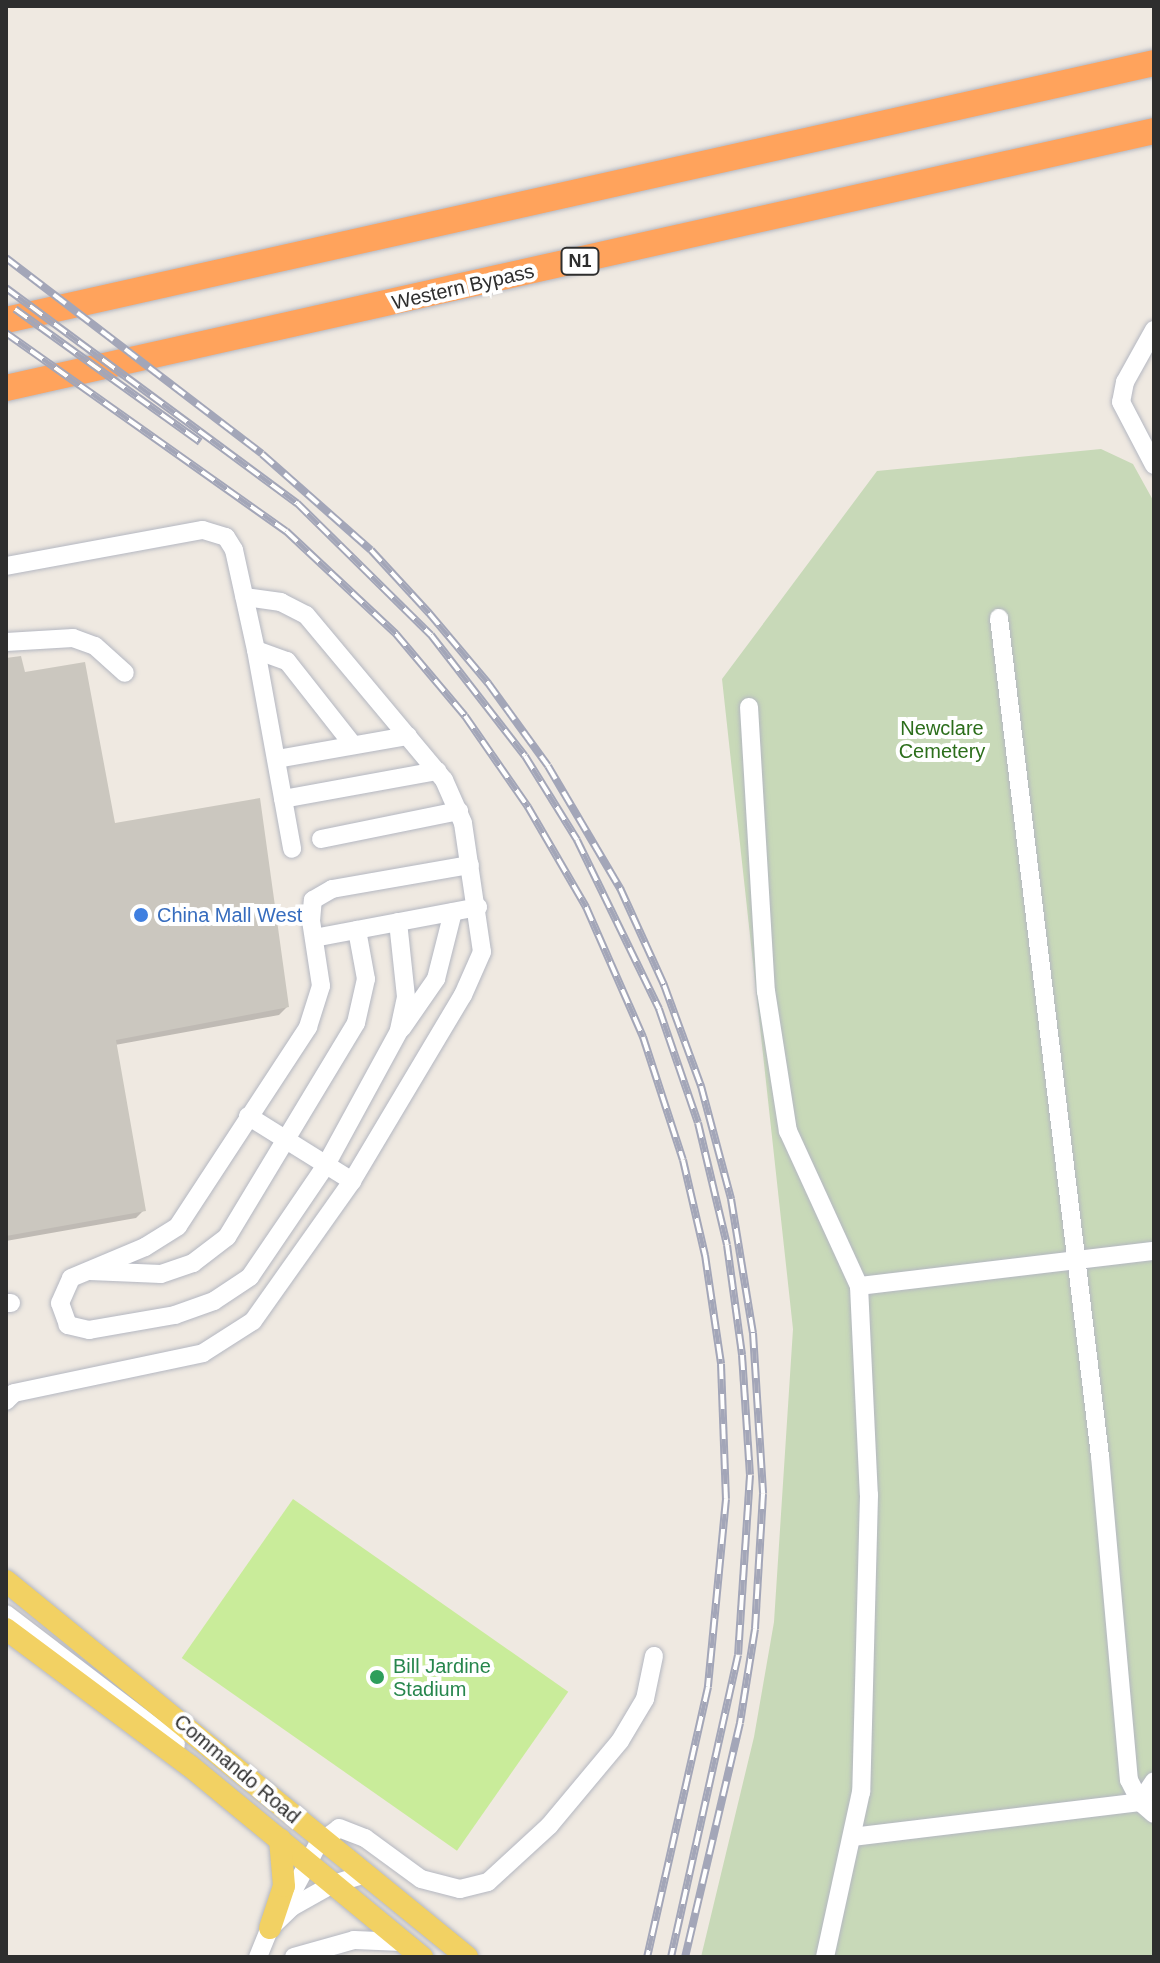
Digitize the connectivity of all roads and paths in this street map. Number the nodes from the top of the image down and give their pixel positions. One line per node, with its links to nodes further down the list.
1 (1154, 63): 3 (highway)
2 (1154, 131): 5 (highway, Western Bypass / N1)
3 (6, 320)
4 (1154, 330): 6 (street)
5 (6, 388)
6 (1154, 465)
7 (6, 566): 8 (street)
8 (244, 597): 11 (street); 14 (street)
9 (999, 618): 34 (street)
10 (6, 642): 12 (street)
11 (256, 650): 15 (street); 16 (street)
12 (125, 673)
13 (749, 707): 36 (street)
14 (408, 736): 15 (street); 17 (street)
15 (353, 745): 16 (street)
16 (277, 759): 18 (street)
17 (437, 771): 18 (street); 19 (street)
18 (283, 799): 21 (street)
19 (459, 811): 20 (street); 22 (street)
20 (321, 839)
21 (292, 849)
22 (470, 865): 23 (street); 27 (street)
23 (478, 907): 24 (street); 32 (street)
24 (453, 912): 25 (street); 28 (street)
25 (398, 922): 26 (street); 28 (street)
26 (357, 930): 27 (street); 30 (street)
27 (314, 938): 29 (street)
28 (399, 1031): 31 (street)
29 (248, 1116): 30 (street); 35 (street)
30 (289, 1142): 31 (street); 35 (street)
31 (326, 1165): 32 (street); 35 (street)
32 (352, 1181): 37 (street)
33 (1154, 1251): 34 (street)
34 (1076, 1257): 36 (street); 44 (street)
35 (84, 1270)
36 (859, 1286): 45 (street)
37 (9, 1394)
38 (6, 1581): 47 (main road, Commando Road)
39 (6, 1592): 47 (street)
40 (6, 1614): 47 (street)
41 (6, 1629): 46 (main road, Commando Road)
42 (654, 1656): 47 (street)
43 (1154, 1781): 44 (street)
44 (1147, 1808): 45 (street)
45 (852, 1837): 57 (street)
46 (280, 1839): 47 (main road, Commando Road); 49 (main road)
47 (315, 1851): 48 (main road, Commando Road); 48 (main road, Commando Road); 49 (street)
48 (350, 1878): 49 (street); 50 (main road, Commando Road); 54 (street); 55 (street); 56 (main road, Commando Road)
49 (274, 1923): 51 (street)
50 (403, 1942): 52 (street); 53 (main road, Commando Road)
51 (258, 1957)
52 (294, 1957)
53 (422, 1957)
54 (434, 1957)
55 (453, 1957)
56 (467, 1957)
57 (825, 1957)

